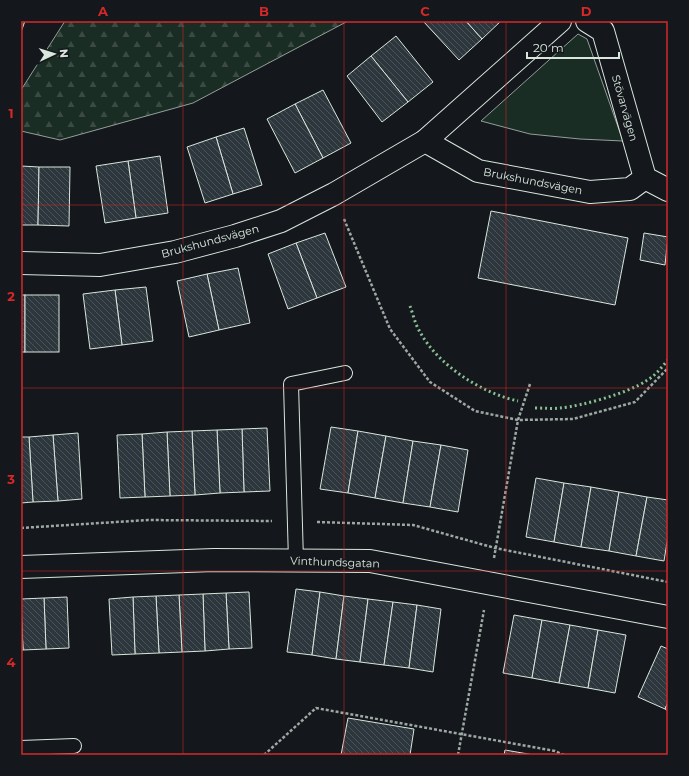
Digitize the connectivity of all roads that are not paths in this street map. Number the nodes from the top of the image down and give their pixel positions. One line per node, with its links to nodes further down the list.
1 (560, 21): 3 (street, Brukshundsvägen)
2 (587, 21): 4 (street, Stövarvägen)
3 (426, 141): 4 (street, Brukshundsvägen); 6 (street, Brukshundsvägen)
4 (645, 178): 5 (street)
5 (668, 190)
6 (21, 262)
7 (345, 373): 8 (lane)
8 (296, 561): 9 (street, Vinthundsgatan); 10 (street, Vinthundsgatan)
9 (21, 567)
10 (668, 616)
11 (74, 746): 12 (lane)
12 (21, 748)

